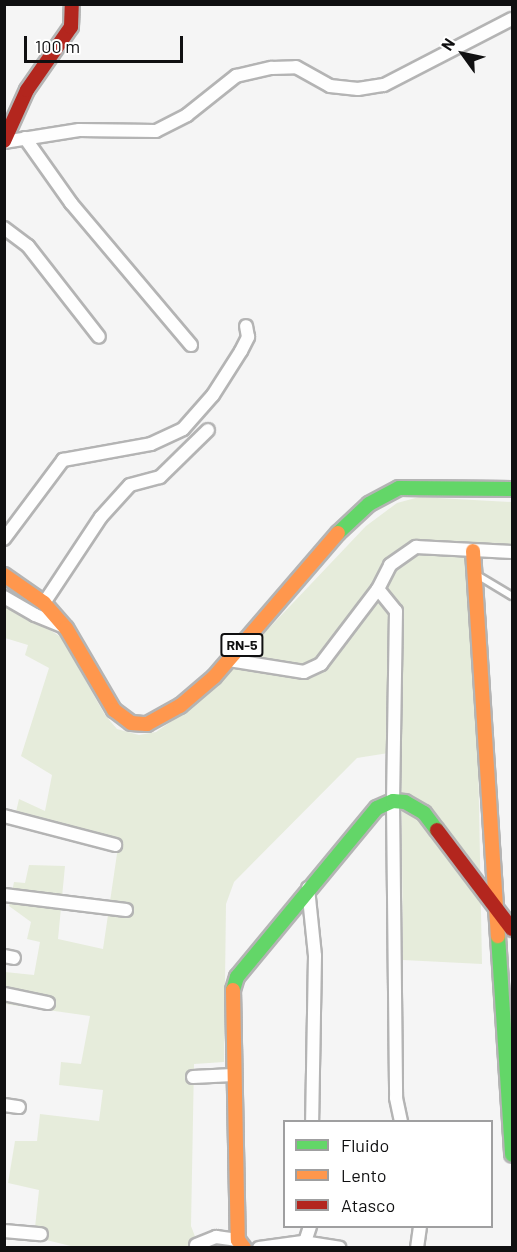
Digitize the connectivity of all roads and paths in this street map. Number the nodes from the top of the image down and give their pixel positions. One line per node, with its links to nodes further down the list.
1 (72, 4): 4 (street)
2 (79, 4): 4 (street)
3 (513, 19): 5 (street)
4 (73, 20): 6 (street)
5 (25, 138): 6 (street); 10 (street)
6 (4, 141)
7 (4, 228): 9 (street)
8 (246, 326): 13 (street)
9 (99, 337)
10 (191, 345)
11 (208, 430): 21 (street)
12 (513, 489): 23 (street, RN-5)
13 (4, 538)
14 (473, 551): 15 (street); 16 (street); 18 (street)
15 (513, 552)
16 (473, 572): 19 (lane); 29 (street)
17 (4, 575): 21 (street, RN-5)
18 (378, 589): 23 (street); 24 (street)
19 (513, 596)
20 (4, 597): 22 (street)
21 (44, 603): 22 (street, RN-5)
22 (66, 628): 23 (street, RN-5)
23 (229, 660)
24 (393, 801): 27 (street); 29 (street); 39 (street)
25 (4, 816): 26 (street)
26 (115, 845)
27 (308, 888): 34 (street); 38 (street)
28 (4, 895): 30 (street)
29 (494, 906): 31 (street); 40 (street)
30 (126, 910)
31 (513, 930)
32 (4, 994): 33 (street)
33 (48, 1003)
34 (233, 1075): 35 (street); 45 (street)
35 (192, 1077)
36 (4, 1105): 37 (street)
37 (19, 1107)
38 (312, 1120)
39 (400, 1120)
40 (513, 1155)
41 (310, 1228): 47 (street)
42 (420, 1228): 50 (street)
43 (4, 1231): 44 (street)
44 (41, 1234)
45 (241, 1244): 46 (street)
46 (196, 1245)
47 (303, 1245): 48 (street); 49 (street)
48 (259, 1248)
49 (340, 1248)
50 (417, 1248)

